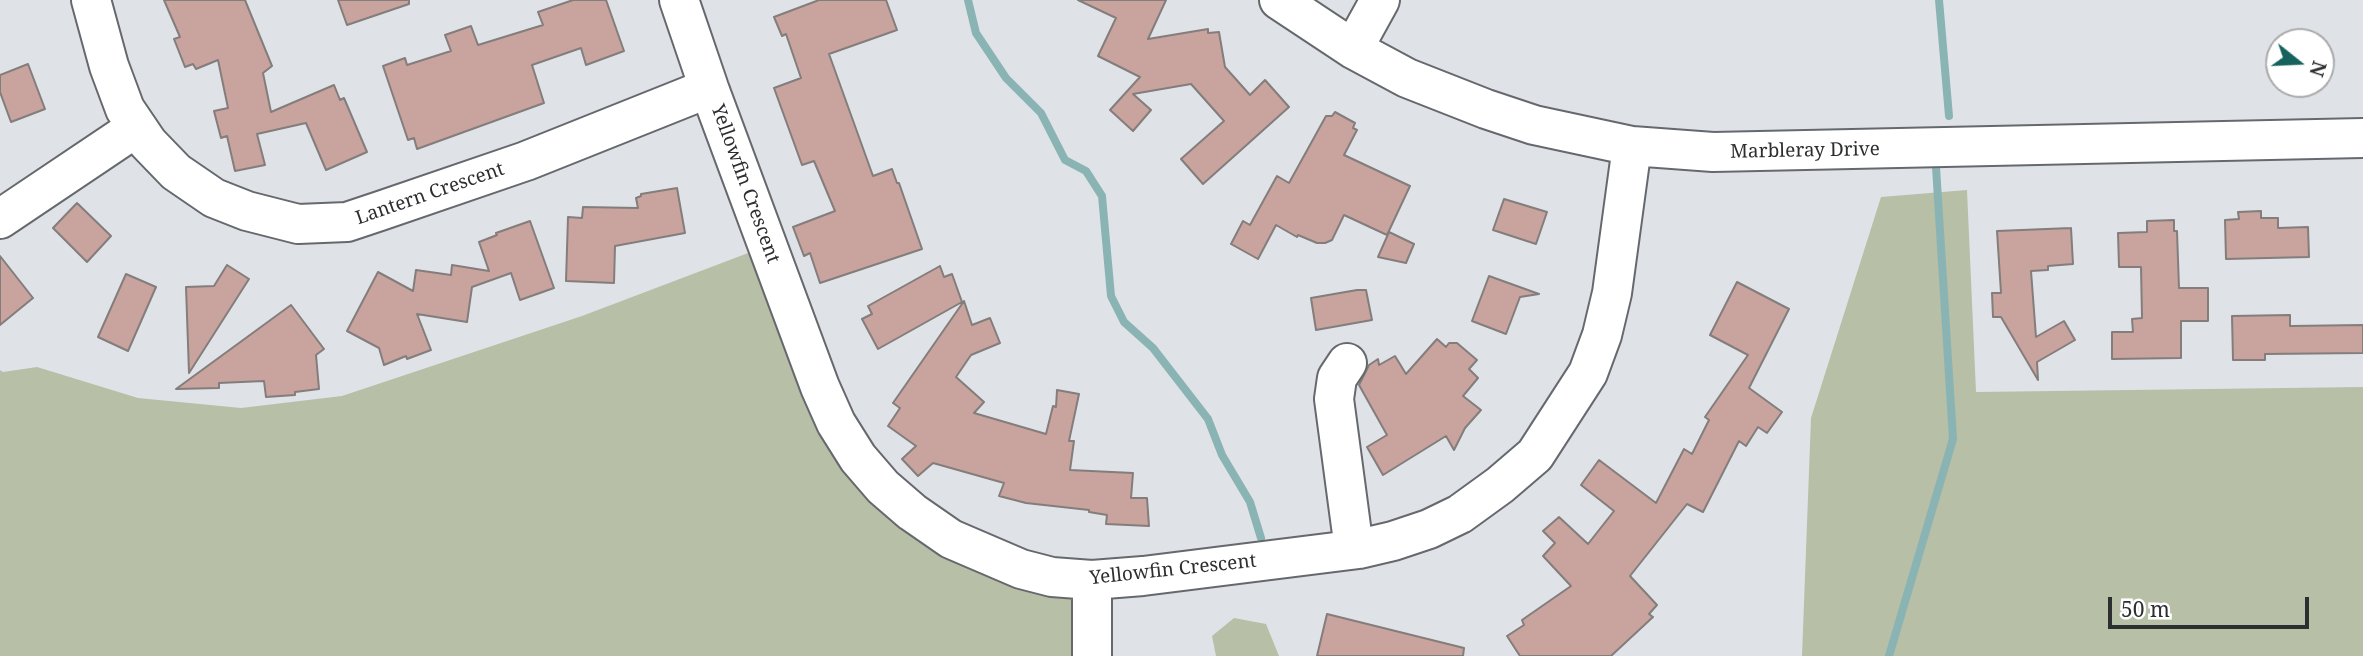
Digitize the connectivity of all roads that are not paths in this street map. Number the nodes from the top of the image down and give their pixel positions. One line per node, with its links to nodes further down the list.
1 (91, 0): 7 (street, Lantern Crescent)
2 (679, 0): 6 (street, Yellowfin Crescent)
3 (1279, 0): 5 (street, Marbleray Drive)
4 (1380, 0): 5 (street)
5 (1353, 49): 9 (street, Marbleray Drive)
6 (709, 88): 7 (street, Lantern Crescent); 13 (street, Yellowfin Crescent)
7 (137, 128): 10 (street)
8 (2363, 138): 9 (street, Marbleray Drive)
9 (1632, 146): 12 (street, Yellowfin Crescent)
10 (0, 219)
11 (1348, 363): 12 (street)
12 (1354, 549): 13 (street, Yellowfin Crescent)
13 (1092, 580): 14 (street)
14 (1092, 656)

